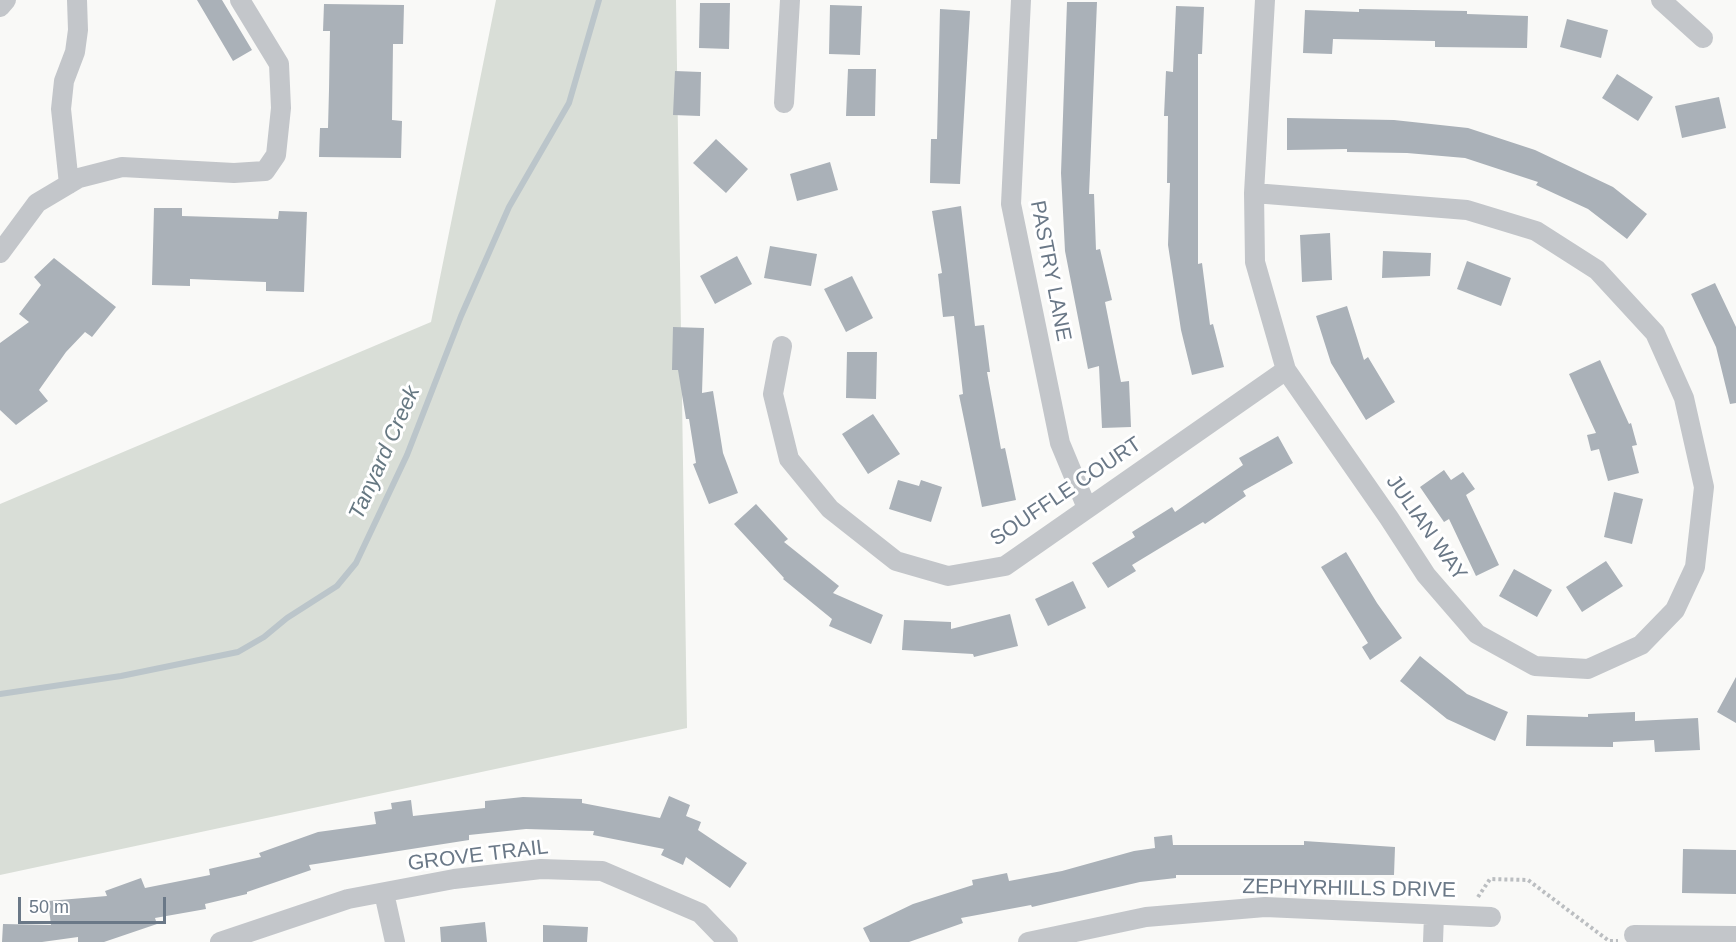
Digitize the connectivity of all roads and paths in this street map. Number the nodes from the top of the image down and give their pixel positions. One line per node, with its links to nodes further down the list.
1 (6, 0): 8 (street)
2 (77, 0): 11 (street)
3 (240, 0): 11 (street)
4 (790, 0): 10 (street)
5 (1022, 0): 16 (street, PASTRY LANE)
6 (1265, 0): 12 (street, JULIAN WAY)
7 (1661, 0): 9 (street)
8 (0, 7)
9 (1703, 38)
10 (784, 103)
11 (69, 184): 13 (street)
12 (1254, 193): 15 (street, JULIAN WAY); 15 (street, JULIAN WAY)
13 (0, 253)
14 (782, 346): 16 (street, SOUFFLE COURT)
15 (1286, 370): 16 (street, SOUFFLE COURT)
16 (1087, 508)
17 (384, 893): 22 (street, GROVE TRAIL); 23 (street); 24 (street, GROVE TRAIL)
18 (1434, 915): 19 (street, ZEPHYRHILLS DRIVE); 25 (street, ZEPHYRHILLS DRIVE); 26 (street)
19 (1482, 917): 21 (path)
20 (1736, 936): 21 (street)
21 (1627, 938)
22 (220, 942)
23 (395, 942)
24 (728, 942)
25 (1028, 942)
26 (1433, 942)

